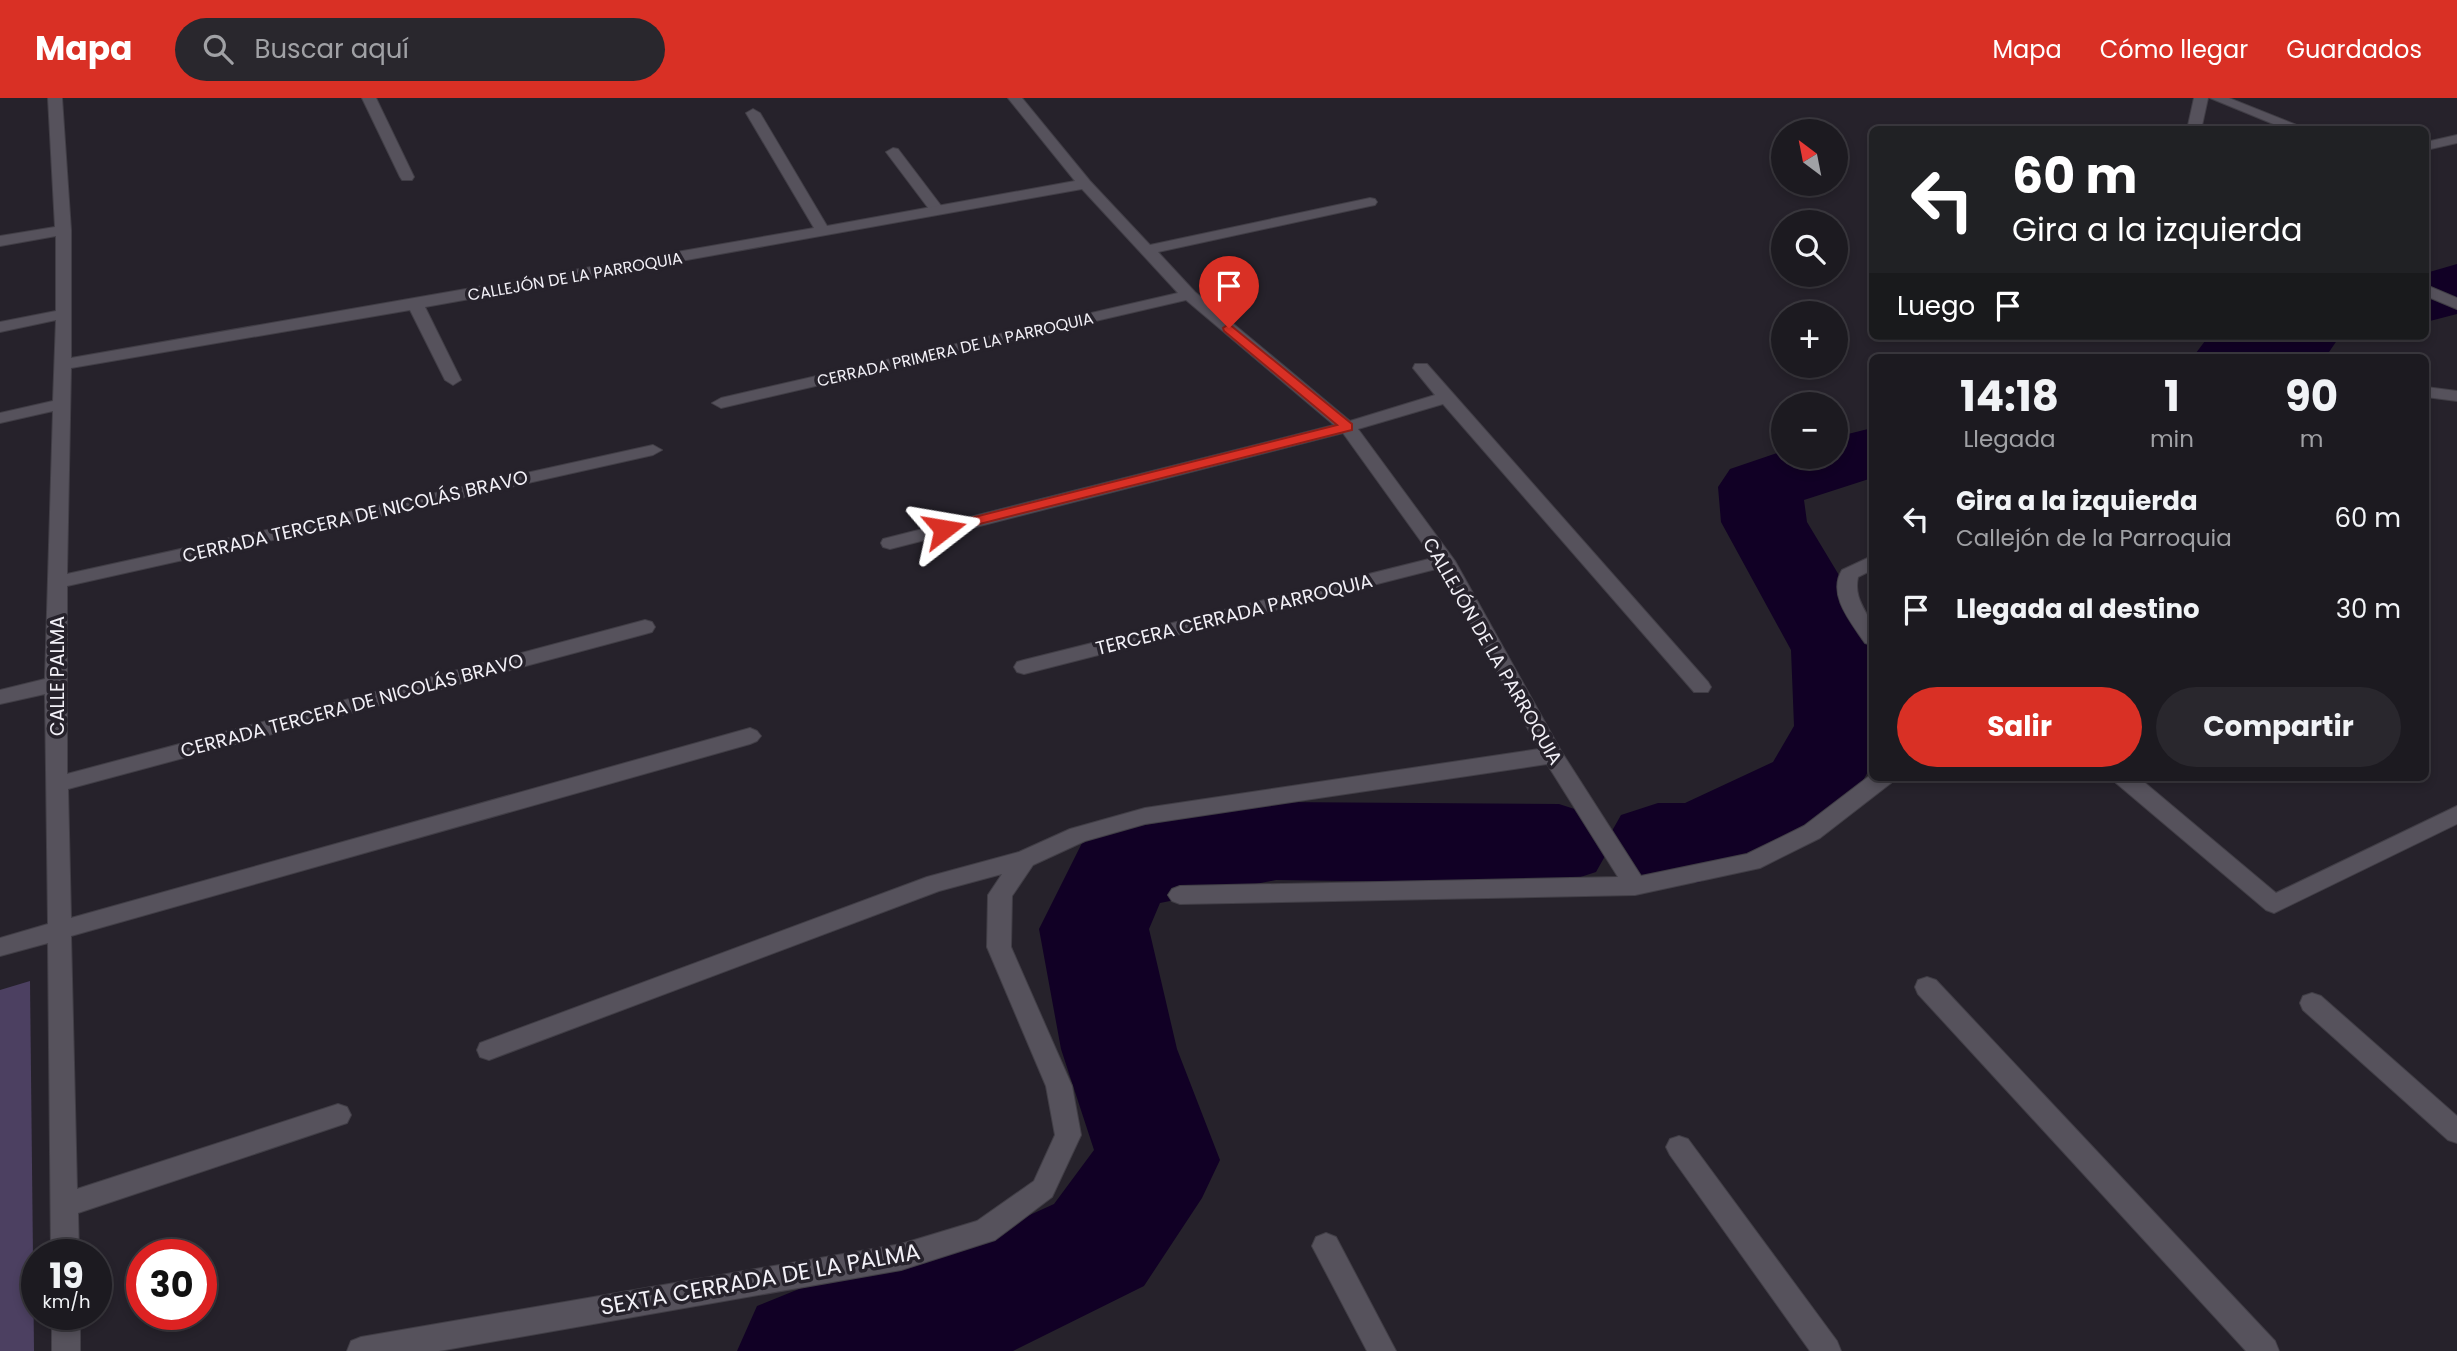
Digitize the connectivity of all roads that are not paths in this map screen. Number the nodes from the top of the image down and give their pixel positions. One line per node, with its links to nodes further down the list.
1 (55, 98): 16 (street, CALLE PALMA)
2 (369, 98): 12 (street)
3 (1015, 98): 13 (street, CALLEJÓN DE LA PARROQUIA)
4 (2201, 98): 7 (street)
5 (2217, 98): 8 (street)
6 (753, 113): 17 (street)
7 (2195, 126)
8 (2291, 126)
9 (2457, 139): 10 (street)
10 (2429, 145)
11 (893, 152): 15 (street)
12 (407, 177)
13 (1085, 184): 15 (street, CALLEJÓN DE LA PARROQUIA); 19 (street, CALLEJÓN DE LA PARROQUIA)
14 (1370, 202): 19 (street)
15 (937, 210): 17 (street, CALLEJÓN DE LA PARROQUIA)
16 (63, 230): 18 (street); 24 (street, CALLE PALMA)
17 (823, 231): 22 (street, CALLEJÓN DE LA PARROQUIA)
18 (0, 241)
19 (1147, 250): 21 (street, CALLEJÓN DE LA PARROQUIA)
20 (2429, 291): 23 (street)
21 (1189, 295): 32 (street, CERRADA PRIMERA DE LA PARROQUIA); 35 (street, CALLEJÓN DE LA PARROQUIA)
22 (415, 304): 26 (street, CALLEJÓN DE LA PARROQUIA); 28 (street)
23 (2457, 304)
24 (64, 314): 25 (street); 26 (street, CALLE PALMA)
25 (0, 327)
26 (63, 363): 33 (street, CALLE PALMA)
27 (1421, 368): 30 (street)
28 (453, 380)
29 (2429, 392): 31 (street)
30 (1447, 397): 35 (street); 45 (street)
31 (2457, 397)
32 (721, 403)
33 (62, 404): 34 (street); 40 (street, CALLE PALMA)
34 (0, 418)
35 (1347, 427): 37 (street); 38 (street, CALLEJÓN DE LA PARROQUIA)
36 (653, 450): 40 (street, CERRADA TERCERA DE NICOLÁS BRAVO)
37 (890, 543)
38 (1445, 562): 43 (street, TERCERA CERRADA PARROQUIA); 48 (street, CALLEJÓN DE LA PARROQUIA)
39 (1869, 564): 42 (street)
40 (58, 582): 44 (street, CALLE PALMA)
41 (646, 627): 51 (street, CERRADA TERCERA DE NICOLÁS BRAVO)
42 (1869, 633)
43 (1024, 667)
44 (55, 684): 46 (street); 51 (street, CALLE PALMA)
45 (1701, 687)
46 (0, 697)
47 (750, 736): 56 (street)
48 (1553, 755): 53 (street); 54 (street, CALLEJÓN DE LA PARROQUIA)
49 (1879, 781): 54 (street)
50 (2129, 781): 52 (street)
51 (58, 784): 56 (street, CALLE PALMA)
52 (2457, 814)
53 (1025, 859): 60 (street); 69 (street, SEXTA CERRADA DE LA PALMA)
54 (1635, 886): 55 (street)
55 (1180, 895)
56 (60, 930): 57 (street); 64 (street, CALLE PALMA)
57 (0, 947)
58 (1927, 987): 72 (street)
59 (2312, 1003): 62 (street)
60 (489, 1050)
61 (338, 1115): 64 (street)
62 (2457, 1132)
63 (1679, 1147): 71 (street)
64 (64, 1205): 65 (street, CALLE PALMA)
65 (65, 1239)
66 (1325, 1245): 70 (street)
67 (66, 1330): 68 (street)
68 (66, 1351)
69 (361, 1351)
70 (1382, 1351)
71 (1826, 1351)
72 (2265, 1351)

